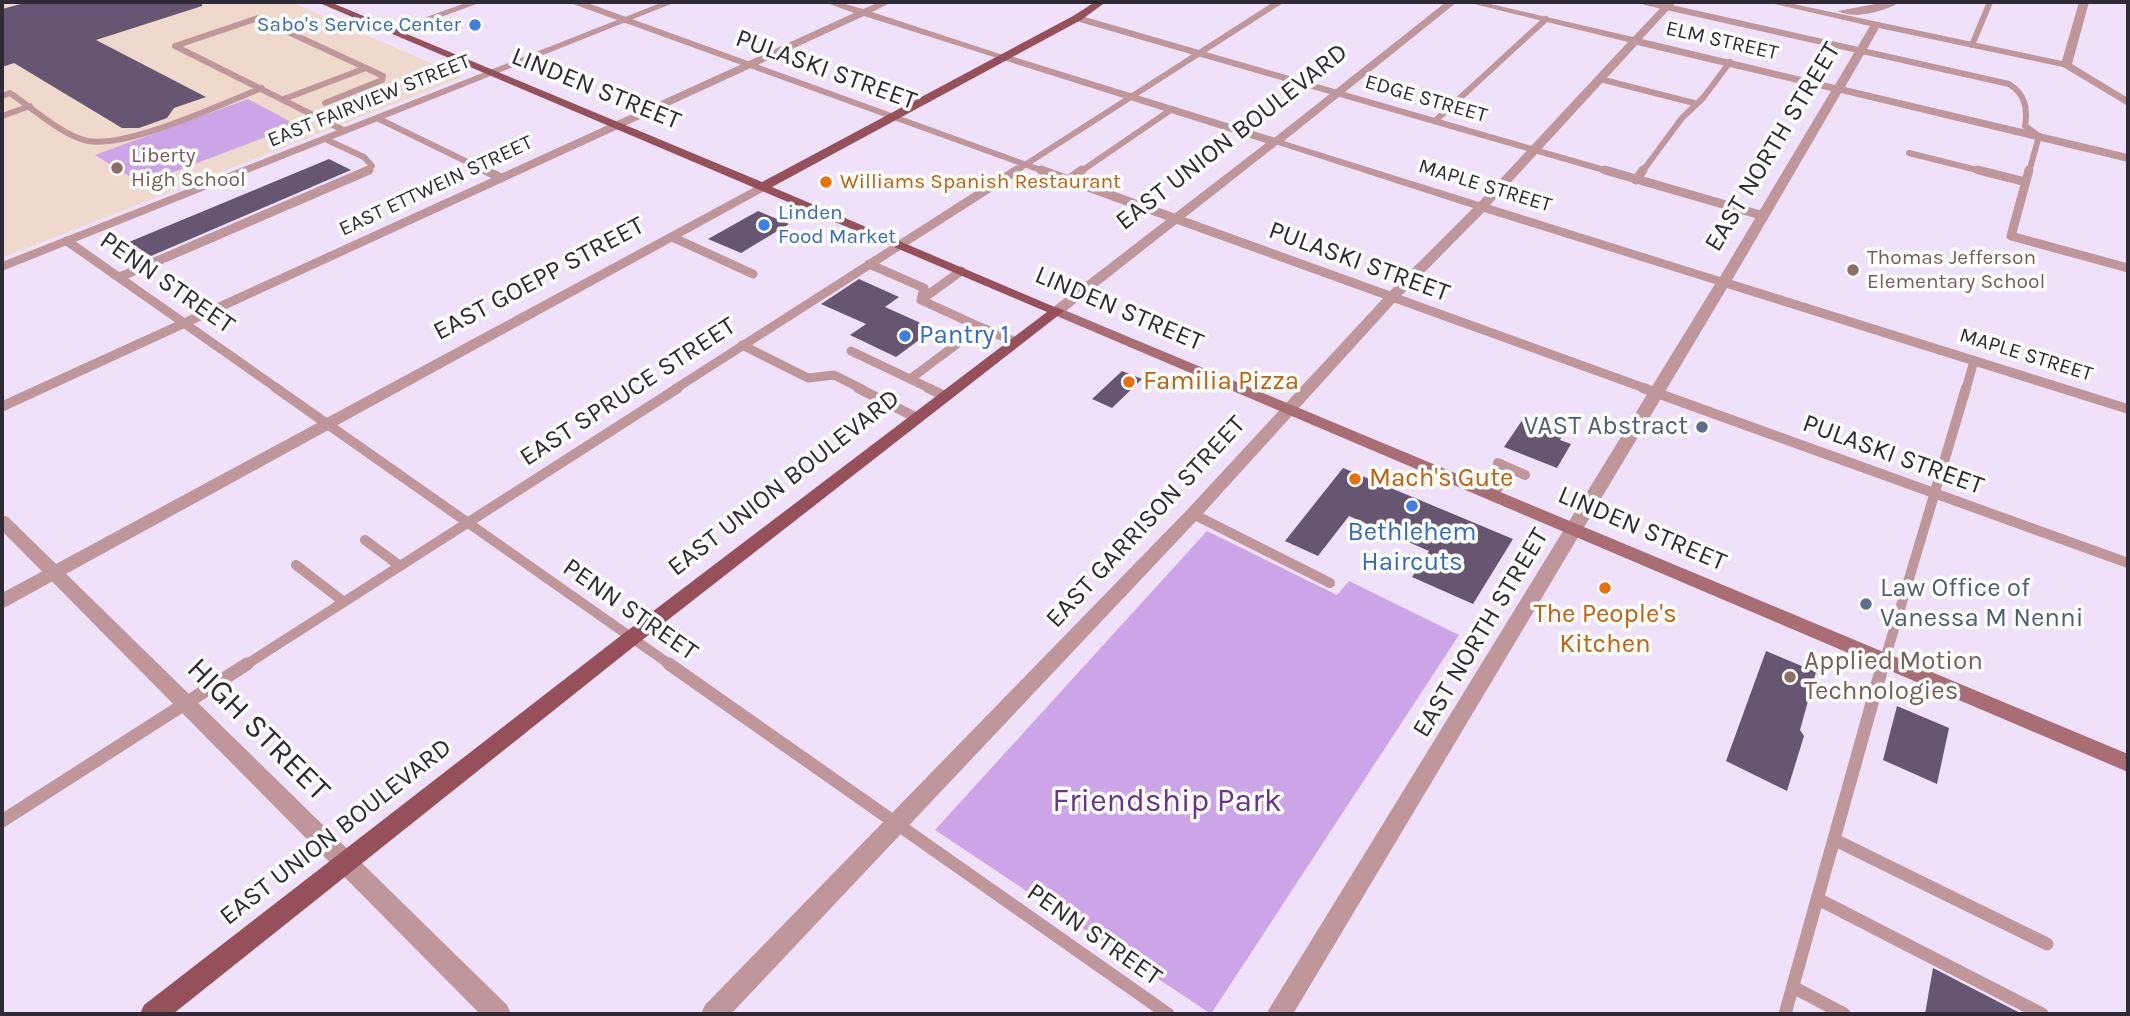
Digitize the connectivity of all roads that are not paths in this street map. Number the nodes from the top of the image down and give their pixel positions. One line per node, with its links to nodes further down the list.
1 (322, 2): 23 (main road, LINDEN STREET)
2 (477, 2): 23 (street)
3 (576, 2): 21 (lane, PULASKI STREET)
4 (671, 2): 21 (street, EAST FAIRVIEW STREET)
5 (829, 2): 18 (street, MAPLE STREET)
6 (887, 2): 18 (street, EAST ETTWEIN STREET)
7 (1101, 2): 19 (main road, EAST GOEPP STREET)
8 (1279, 2): 27 (lane, EAST SPRUCE STREET)
9 (1452, 2): 37 (street, EAST UNION BOULEVARD)
10 (1471, 2): 20 (street, ELM STREET)
11 (1645, 2): 16 (lane)
12 (1771, 2): 17 (street)
13 (1895, 2): 17 (street)
14 (1990, 2): 25 (lane)
15 (2084, 2): 31 (street)
16 (1669, 4): 24 (street, EAST GARRISON STREET); 26 (lane)
17 (1812, 10): 22 (street)
18 (863, 13): 28 (street, MAPLE STREET); 30 (street, EAST ETTWEIN STREET)
19 (1077, 18): 27 (lane, EDGE STREET); 28 (main road, EAST GOEPP STREET)
20 (1546, 19): 24 (street, ELM STREET); 49 (lane)
21 (626, 20): 30 (lane, PULASKI STREET); 33 (street, EAST FAIRVIEW STREET)
22 (1875, 24): 25 (street); 26 (street, EAST NORTH STREET)
23 (393, 32): 33 (main road, LINDEN STREET)
24 (1635, 41): 29 (street, ELM STREET); 34 (street, EAST GARRISON STREET)
25 (1972, 45): 31 (street)
26 (1861, 50): 36 (street, EAST NORTH STREET); 52 (lane)
27 (1199, 54): 37 (lane, EDGE STREET); 39 (lane, EAST SPRUCE STREET)
28 (1004, 57): 39 (street, MAPLE STREET); 47 (main road, EAST GOEPP STREET)
29 (1730, 62): 36 (street, ELM STREET); 42 (lane)
30 (751, 65): 47 (lane, PULASKI STREET); 50 (street, EAST ETTWEIN STREET)
31 (2066, 65): 43 (street)
32 (366, 68): 35 (lane); 40 (lane); 41 (lane)
33 (491, 74): 48 (street, EAST FAIRVIEW STREET); 50 (main road, LINDEN STREET)
34 (1600, 79): 42 (lane); 55 (street, EAST GARRISON STREET)
35 (262, 88): 40 (lane); 44 (lane)
36 (1839, 89): 52 (street, ELM STREET); 65 (street, EAST NORTH STREET)
37 (1338, 92): 49 (lane, EDGE STREET); 54 (street, EAST UNION BOULEVARD)
38 (2, 96): 44 (lane)
39 (1131, 96): 45 (street, MAPLE STREET); 58 (lane, EAST SPRUCE STREET)
40 (284, 99): 51 (lane)
41 (325, 103)
42 (1694, 103): 61 (lane)
43 (2128, 103)
44 (30, 106): 46 (lane)
45 (1172, 109): 54 (street, MAPLE STREET); 60 (lane)
46 (2, 116)
47 (894, 117): 58 (lane, PULASKI STREET); 63 (main road, EAST GOEPP STREET)
48 (377, 118): 51 (street, EAST FAIRVIEW STREET); 59 (lane)
49 (1436, 120): 55 (lane, EDGE STREET)
50 (616, 126): 59 (street, EAST ETTWEIN STREET); 63 (main road, LINDEN STREET)
51 (345, 131): 53 (street, EAST FAIRVIEW STREET)
52 (2039, 136): 57 (street, ELM STREET); 62 (lane)
53 (325, 139): 68 (street, EAST FAIRVIEW STREET); 75 (lane)
54 (1275, 142): 64 (street, MAPLE STREET); 66 (street, EAST UNION BOULEVARD)
55 (1536, 148): 61 (lane, EDGE STREET); 64 (street, EAST GARRISON STREET)
56 (1909, 153): 62 (lane)
57 (2128, 158)
58 (1024, 164): 60 (lane, PULASKI STREET); 69 (lane, EAST SPRUCE STREET)
59 (501, 178): 80 (street, EAST ETTWEIN STREET)
60 (1068, 180): 66 (lane, PULASKI STREET)
61 (1636, 180): 65 (lane, EDGE STREET)
62 (2025, 182): 72 (lane)
63 (764, 187): 67 (street, EAST GOEPP STREET); 69 (main road, LINDEN STREET)
64 (1481, 207): 76 (street, MAPLE STREET); 77 (street, EAST GARRISON STREET)
65 (1764, 216): 76 (street, EAST NORTH STREET)
66 (1176, 219): 77 (lane, PULASKI STREET); 79 (street, EAST UNION BOULEVARD)
67 (672, 237): 74 (lane); 93 (street, EAST GOEPP STREET)
68 (67, 241): 71 (street, EAST FAIRVIEW STREET); 75 (lane, PENN STREET)
69 (899, 244): 70 (lane, EAST SPRUCE STREET); 73 (main road, LINDEN STREET)
70 (869, 264): 78 (lane); 83 (lane, EAST SPRUCE STREET)
71 (2, 267)
72 (2128, 268)
73 (961, 271): 78 (lane); 79 (main road, LINDEN STREET)
74 (753, 274)
75 (120, 277): 80 (lane, PENN STREET)
76 (1723, 281): 85 (street, MAPLE STREET); 87 (street, EAST NORTH STREET)
77 (1392, 297): 87 (lane, PULASKI STREET); 90 (street, EAST GARRISON STREET)
78 (921, 300): 81 (lane)
79 (1057, 311): 82 (main road, EAST UNION BOULEVARD); 90 (main road, LINDEN STREET)
80 (187, 324): 89 (street, EAST ETTWEIN STREET); 93 (lane, PENN STREET)
81 (980, 327): 82 (lane); 86 (lane)
82 (1016, 342): 88 (main road, EAST UNION BOULEVARD)
83 (742, 345): 92 (lane); 101 (lane, EAST SPRUCE STREET)
84 (851, 351): 86 (lane)
85 (1974, 361): 91 (street, MAPLE STREET); 97 (lane)
86 (910, 379): 88 (lane)
87 (1656, 391): 97 (lane, PULASKI STREET); 102 (street, EAST NORTH STREET)
88 (945, 397): 92 (main road, EAST UNION BOULEVARD)
89 (2, 407)
90 (1289, 409): 98 (main road, LINDEN STREET); 99 (street, EAST GARRISON STREET)
91 (2128, 410)
92 (917, 418): 111 (main road, EAST UNION BOULEVARD)
93 (327, 424): 101 (lane, PENN STREET); 107 (street, EAST GOEPP STREET)
94 (1498, 463): 95 (lane)
95 (1511, 469): 96 (lane); 98 (lane)
96 (1525, 475)
97 (1935, 493): 104 (lane, PULASKI STREET); 112 (lane)
98 (1493, 495): 102 (main road, LINDEN STREET)
99 (1193, 514): 108 (lane); 116 (street, EAST GARRISON STREET)
100 (2, 521): 107 (street, HIGH STREET)
101 (466, 523): 106 (lane, EAST SPRUCE STREET); 111 (lane, PENN STREET)
102 (1574, 529): 112 (main road, LINDEN STREET); 126 (street, EAST NORTH STREET)
103 (365, 540): 106 (lane)
104 (2128, 563)
105 (296, 565): 109 (lane)
106 (400, 566): 109 (lane, EAST SPRUCE STREET)
107 (55, 573): 110 (street, EAST GOEPP STREET); 113 (street, HIGH STREET)
108 (1330, 583)
109 (344, 601): 113 (lane, EAST SPRUCE STREET)
110 (2, 602)
111 (630, 639): 116 (lane, PENN STREET); 118 (main road, EAST UNION BOULEVARD)
112 (1884, 662): 114 (main road, LINDEN STREET); 117 (lane)
113 (185, 704): 115 (lane, EAST SPRUCE STREET); 118 (street, HIGH STREET)
114 (2128, 763)
115 (2, 821)
116 (898, 825): 124 (street, EAST GARRISON STREET); 125 (lane, PENN STREET)
117 (1835, 840): 119 (lane); 120 (lane)
118 (345, 864): 122 (main road, EAST UNION BOULEVARD); 123 (street, HIGH STREET)
119 (1818, 899): 121 (lane); 129 (lane)
120 (2047, 944)
121 (1793, 987): 127 (lane); 128 (lane)
122 (153, 1014)
123 (498, 1014)
124 (714, 1014)
125 (1168, 1014)
126 (1279, 1014)
127 (1785, 1014)
128 (1844, 1014)
129 (2042, 1014)

